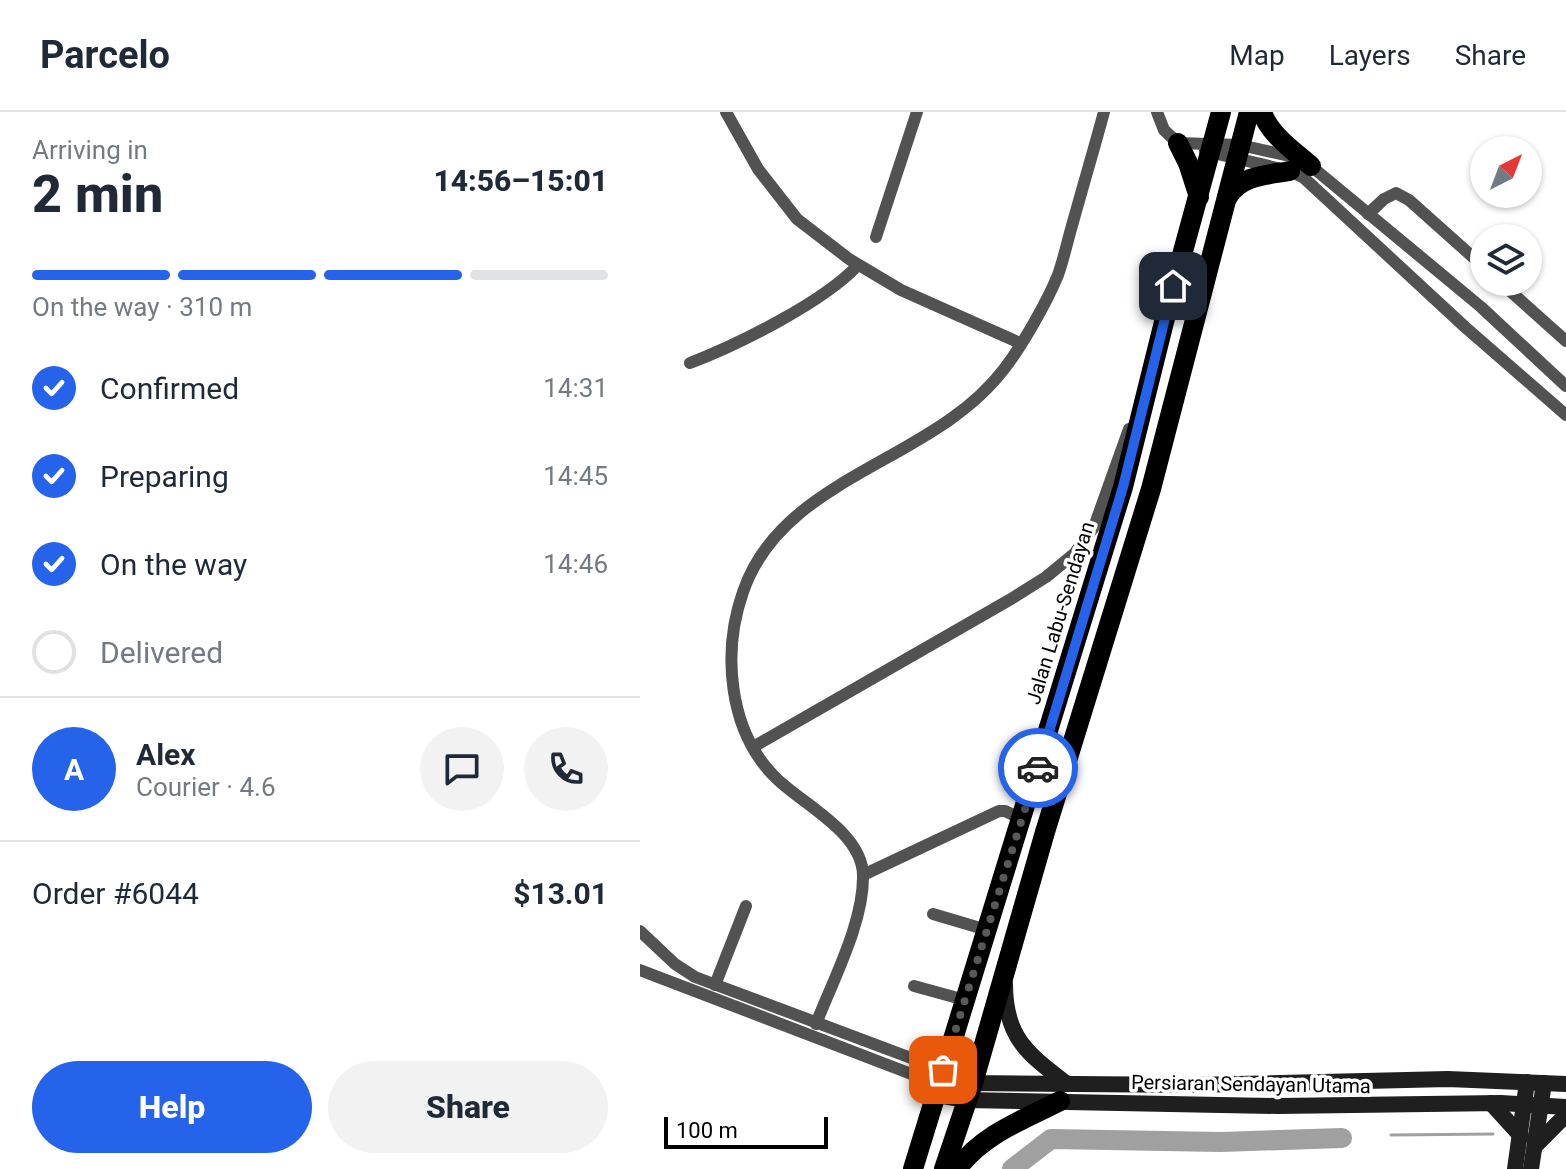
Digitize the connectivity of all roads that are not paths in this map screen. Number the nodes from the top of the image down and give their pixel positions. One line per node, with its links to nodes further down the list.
1 (726, 112): 17 (street)
2 (917, 112): 15 (street)
3 (1104, 112): 22 (street)
4 (1157, 112): 8 (street)
5 (1221, 112): 8 (main road, Jalan Labu-Sendayan)
6 (1249, 112): 9 (main road)
7 (1262, 112): 10 (main road)
8 (1199, 146): 9 (street); 12 (main road, Jalan Labu-Sendayan); 12 (main road)
9 (1239, 152): 10 (street); 11 (street); 13 (main road)
10 (1311, 166): 14 (street)
11 (1290, 171): 13 (main road); 20 (street)
12 (1199, 197): 28 (main road, Jalan Labu-Sendayan)
13 (1226, 200): 37 (main road)
14 (1368, 214): 16 (street); 19 (street)
15 (876, 237)
16 (1470, 254)
17 (858, 265): 22 (street); 24 (street)
18 (1516, 296): 21 (street)
19 (1481, 307): 20 (street); 23 (street)
20 (1465, 327): 25 (street)
21 (1566, 341)
22 (1020, 343): 29 (street)
23 (1532, 354): 25 (street); 26 (street)
24 (690, 363)
25 (1516, 371): 27 (street)
26 (1566, 386)
27 (1566, 415)
28 (1141, 417): 29 (street); 30 (main road, Jalan Labu-Sendayan)
29 (753, 747): 31 (street)
30 (1022, 819): 31 (street); 34 (main road, Jalan Labu-Sendayan)
31 (863, 875): 41 (street)
32 (746, 906): 38 (street)
33 (933, 914): 34 (street)
34 (987, 930): 40 (main road, Jalan Labu-Sendayan)
35 (640, 931): 38 (street)
36 (640, 970): 42 (street)
37 (1005, 975): 45 (main road); 46 (main road)
38 (715, 985): 41 (street)
39 (914, 986): 40 (street)
40 (965, 1000): 42 (main road, Jalan Labu-Sendayan)
41 (816, 1024): 42 (street)
42 (940, 1081): 45 (main road, Persiaran Sendayan Utama); 52 (main road, Jalan Labu-Sendayan)
43 (1536, 1083): 44 (main road, Persiaran Sendayan Utama); 46 (main road, Persiaran Sendayan Utama); 48 (main road)
44 (1566, 1084)
45 (970, 1091): 46 (main road, Persiaran Sendayan Utama); 53 (main road)
46 (1064, 1092): 47 (main road, Persiaran Sendayan Utama); 54 (main road)
47 (1491, 1103): 48 (main road, Persiaran Sendayan Utama); 51 (main road)
48 (1534, 1106): 49 (main road, Persiaran Sendayan Utama); 51 (main road)
49 (1566, 1107)
50 (1566, 1115): 51 (main road)
51 (1529, 1140): 55 (main road); 56 (main road)
52 (913, 1169)
53 (944, 1169)
54 (957, 1169)
55 (1515, 1169)
56 (1531, 1169)

